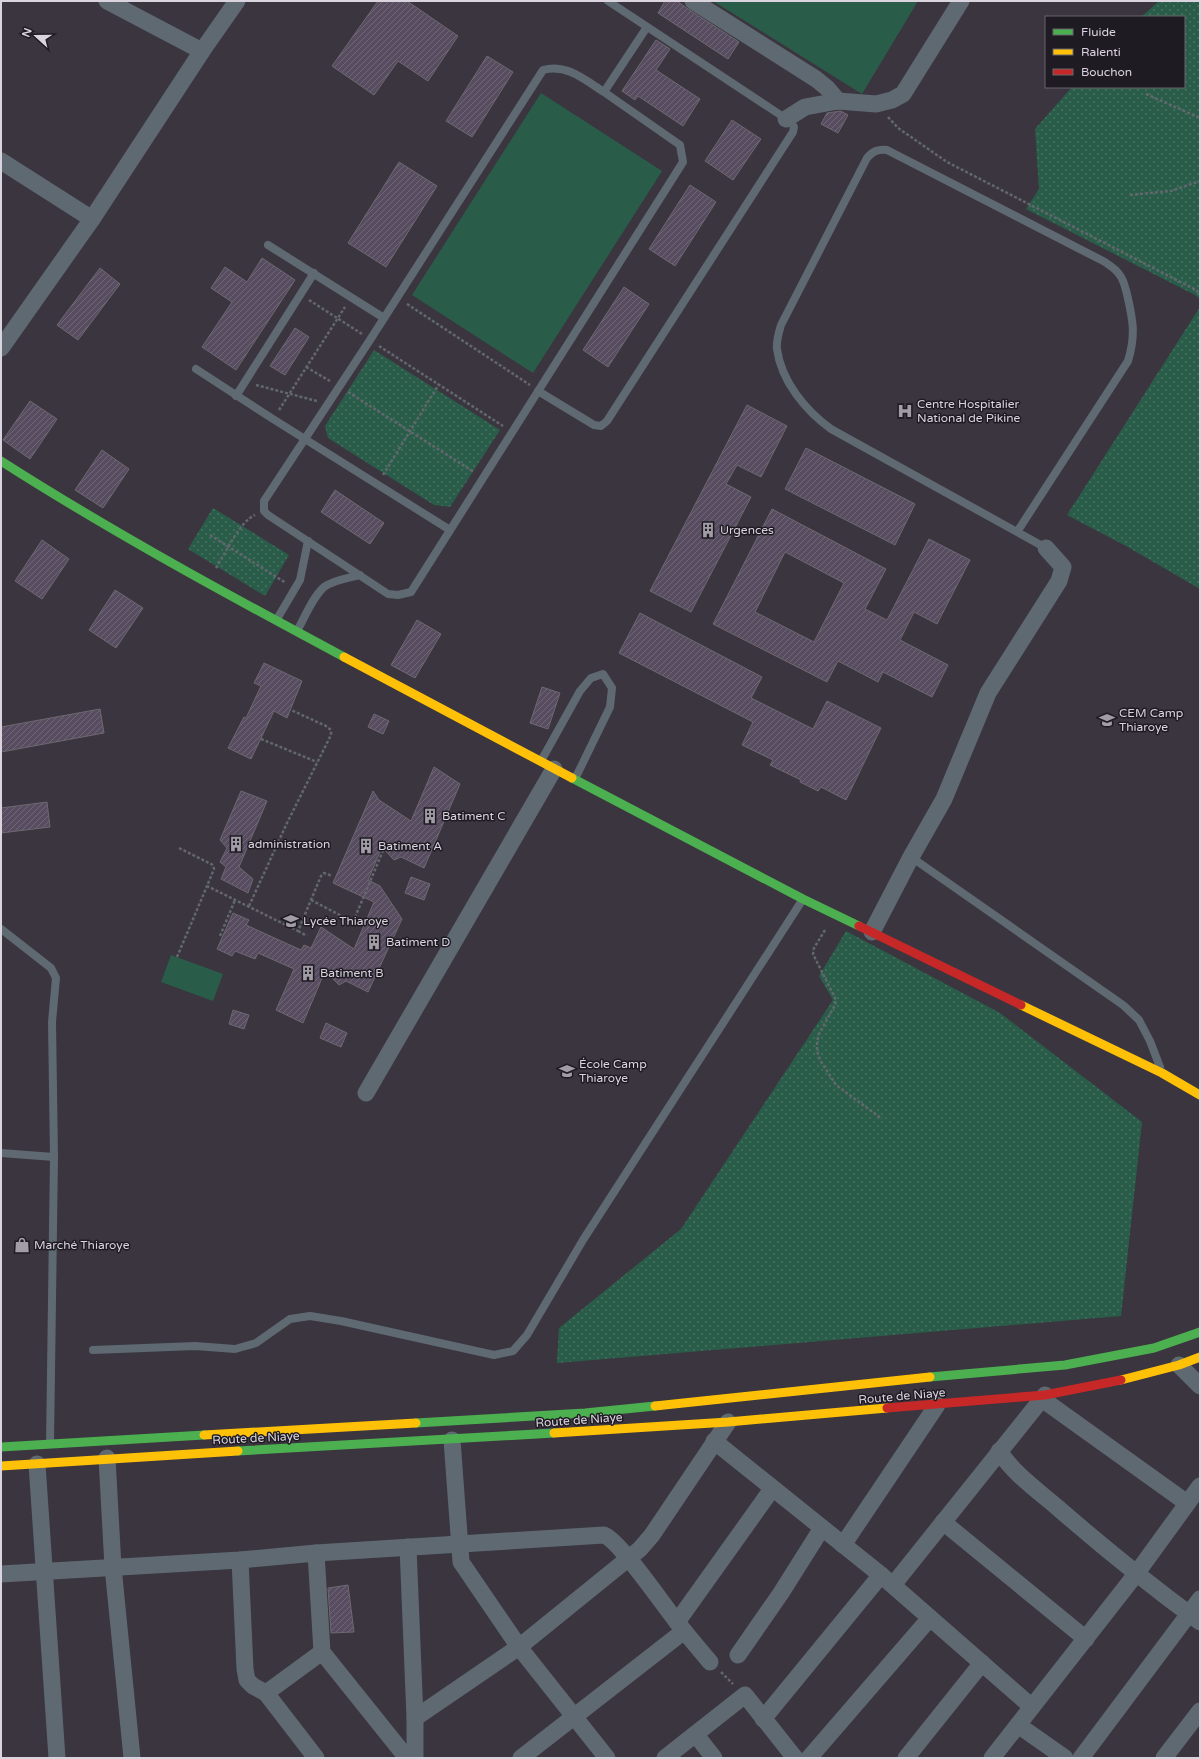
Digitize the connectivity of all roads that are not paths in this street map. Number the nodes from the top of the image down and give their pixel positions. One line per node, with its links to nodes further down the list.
1 (107, 1): 7 (street)
2 (237, 1): 7 (street)
3 (608, 1): 6 (lane)
4 (693, 1): 9 (street)
5 (961, 1): 9 (street)
6 (646, 27): 8 (lane); 10 (lane)
7 (202, 51): 12 (street)
8 (604, 92): 15 (lane); 18 (lane)
9 (838, 102): 10 (street)
10 (786, 119): 18 (lane)
11 (1, 161): 12 (street)
12 (92, 220): 16 (street)
13 (268, 245): 14 (lane)
14 (314, 273): 15 (lane); 19 (lane)
15 (384, 318): 20 (lane)
16 (1, 348)
17 (196, 369): 19 (lane)
18 (538, 391): 22 (lane)
19 (236, 396): 20 (lane)
20 (305, 439): 22 (lane); 24 (lane)
21 (1, 461): 27 (main road)
22 (450, 530): 26 (lane)
23 (1017, 532): 23 (lane); 25 (lane)
24 (308, 541): 26 (lane); 27 (lane)
25 (1046, 548): 31 (street)
26 (360, 575): 28 (lane)
27 (276, 620): 28 (main road)
28 (297, 632): 29 (main road)
29 (548, 765): 30 (main road); 30 (lane); 36 (street)
30 (575, 780): 32 (main road)
31 (911, 857): 34 (street); 35 (lane)
32 (803, 899): 34 (main road); 41 (lane)
33 (1, 929): 39 (lane)
34 (872, 932): 35 (main road)
35 (1162, 1073): 37 (main road)
36 (366, 1093)
37 (1200, 1095)
38 (1, 1153): 39 (lane)
39 (54, 1157): 55 (lane)
40 (1200, 1332): 49 (main road, Route de Niaye)
41 (93, 1350)
42 (1200, 1357): 43 (main road, Route de Niaye)
43 (1179, 1365): 44 (street); 45 (main road, Route de Niaye)
44 (1200, 1386)
45 (1044, 1397): 46 (main road, Route de Niaye); 54 (street); 62 (street)
46 (937, 1405): 47 (main road, Route de Niaye); 66 (street)
47 (728, 1422): 50 (main road, Route de Niaye); 51 (street)
48 (1, 1439): 53 (main road)
49 (128, 1440): 52 (main road, Route de Niaye); 56 (main road)
50 (452, 1440): 56 (main road, Route de Niaye); 65 (street)
51 (714, 1441): 61 (street); 69 (street)
52 (88, 1443): 55 (main road, Route de Niaye); 58 (main road)
53 (6, 1447): 55 (main road, Route de Niaye)
54 (999, 1451): 63 (street); 74 (street)
55 (46, 1455): 58 (main road, Route de Niaye); 59 (main road, Route de Niaye); 72 (street)
56 (130, 1456): 57 (main road, Route de Niaye)
57 (107, 1458): 58 (main road, Route de Niaye); 71 (street)
58 (89, 1460)
59 (1, 1466)
60 (1200, 1486): 62 (street)
61 (772, 1488): 64 (street); 79 (street)
62 (1187, 1503): 74 (street)
63 (943, 1522): 75 (street); 80 (street)
64 (822, 1528): 66 (street); 83 (street)
65 (459, 1544): 67 (street); 69 (street); 81 (street)
66 (843, 1545): 75 (street)
67 (408, 1547): 68 (street); 90 (street)
68 (316, 1553): 70 (street); 82 (street)
69 (628, 1559): 79 (street); 81 (street)
70 (240, 1560): 71 (street); 86 (street)
71 (113, 1566): 72 (street); 95 (street)
72 (45, 1570): 73 (street); 94 (street)
73 (1, 1574)
74 (1136, 1574): 78 (street); 80 (street)
75 (887, 1580): 77 (street); 91 (street)
76 (1200, 1599): 78 (street)
77 (930, 1618): 85 (street); 104 (street)
78 (1194, 1618): 108 (street)
79 (681, 1627): 84 (street); 89 (street)
80 (1086, 1639): 87 (street)
81 (519, 1647): 89 (street); 90 (street)
82 (322, 1652): 86 (street); 97 (street)
83 (738, 1655)
84 (710, 1662)
85 (982, 1663): 87 (street); 105 (street)
86 (266, 1693): 96 (street)
87 (1032, 1707): 92 (street)
88 (1200, 1710): 109 (street)
89 (574, 1716): 99 (street); 100 (street)
90 (415, 1718): 98 (street)
91 (763, 1719): 93 (street); 103 (street)
92 (1018, 1725): 106 (street); 107 (street)
93 (696, 1735): 101 (street); 102 (street)
94 (57, 1758)
95 (132, 1758)
96 (316, 1758)
97 (407, 1758)
98 (415, 1758)
99 (521, 1758)
100 (607, 1758)
101 (665, 1758)
102 (714, 1758)
103 (795, 1758)
104 (809, 1758)
105 (906, 1758)
106 (992, 1758)
107 (1065, 1758)
108 (1081, 1758)
109 (1164, 1758)

